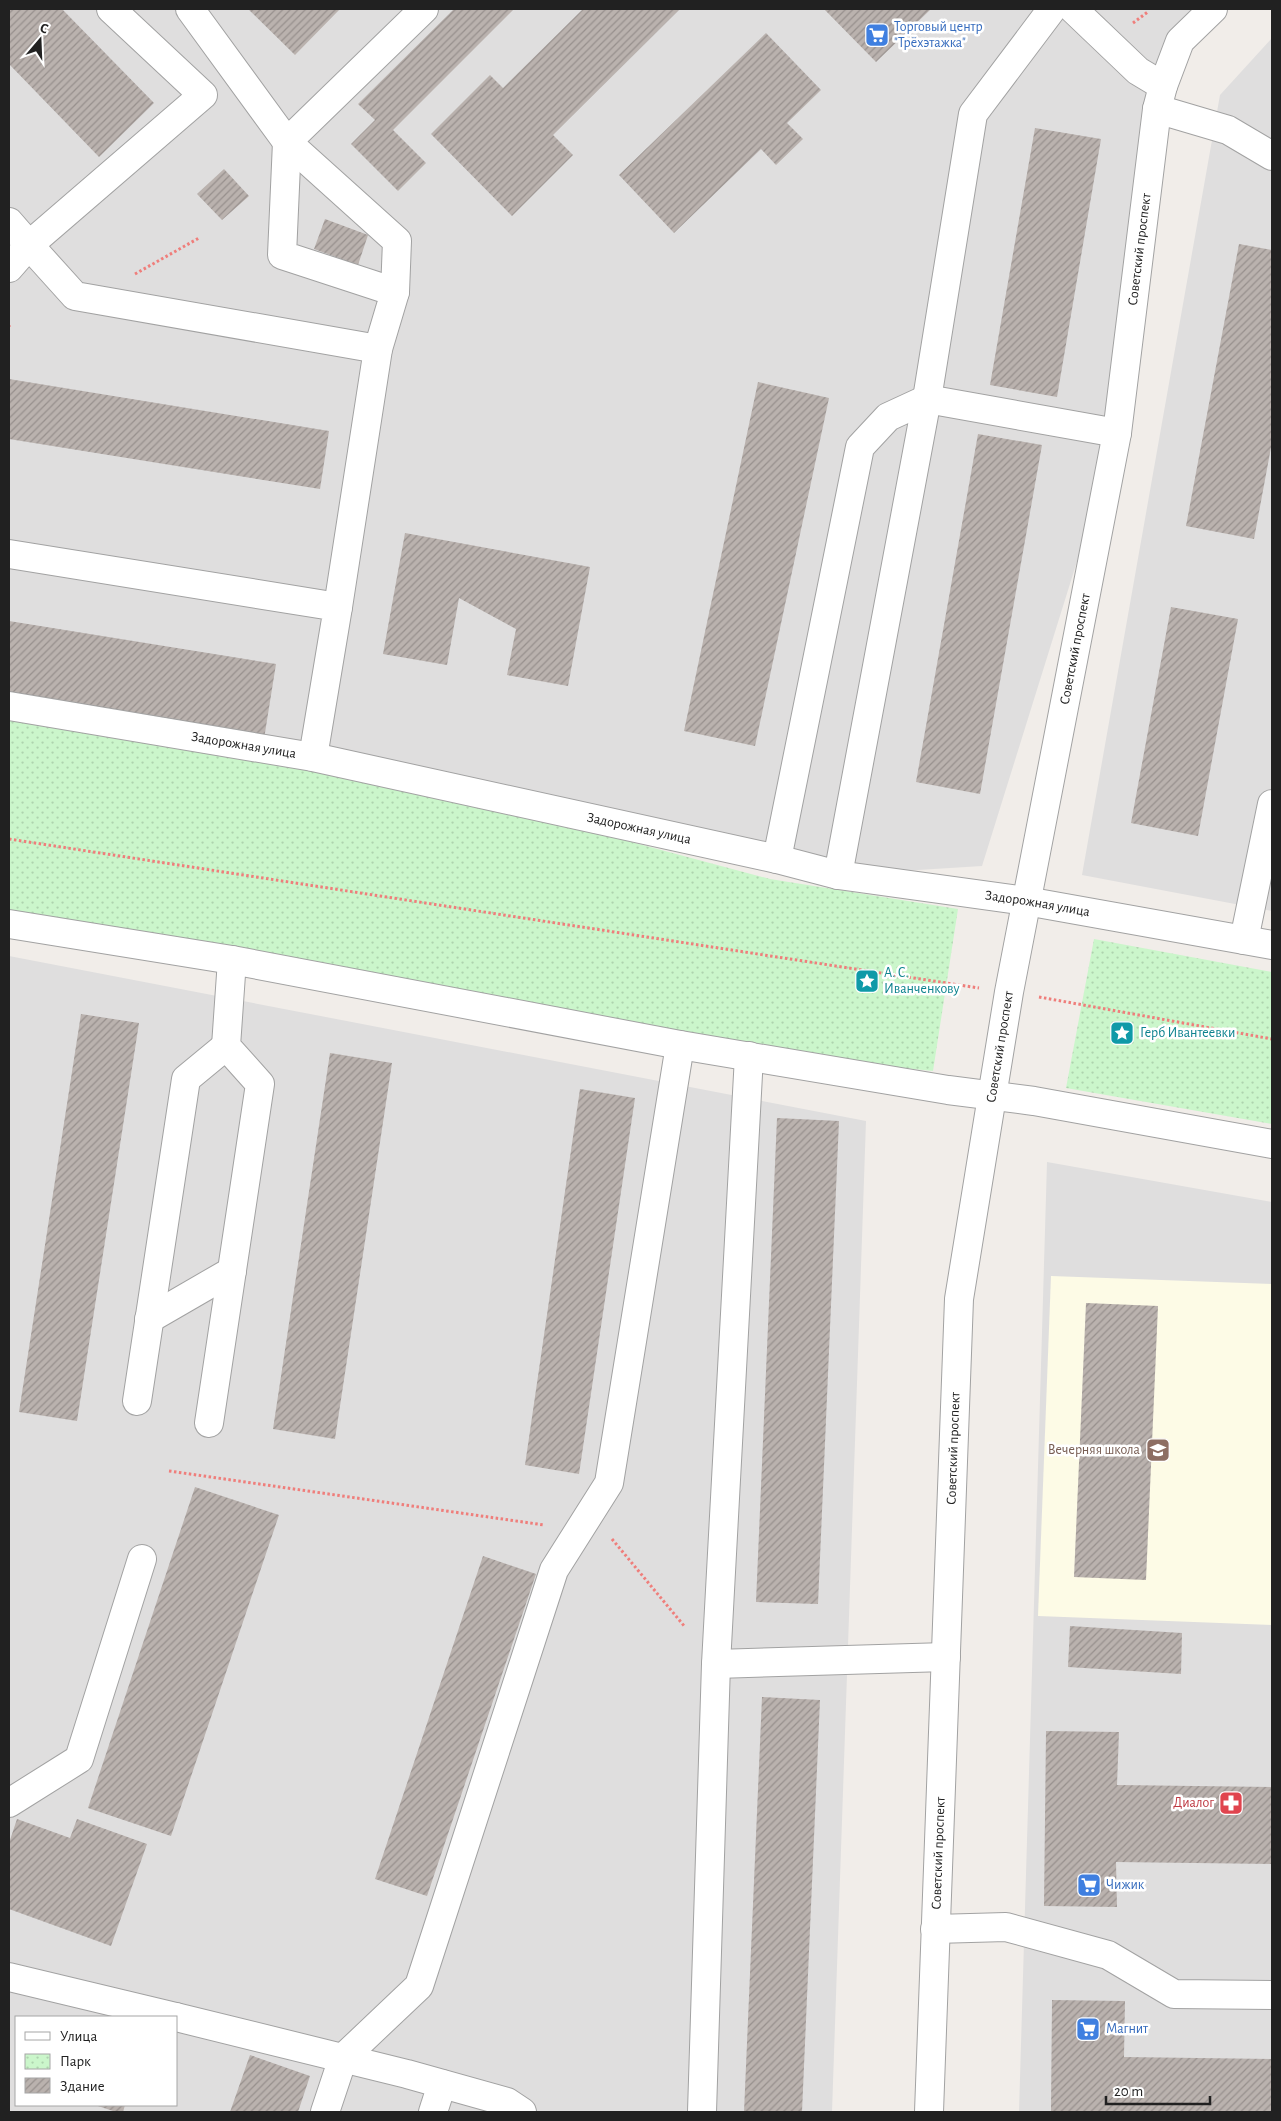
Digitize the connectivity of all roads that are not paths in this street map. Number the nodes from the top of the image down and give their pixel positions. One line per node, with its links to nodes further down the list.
1 (111, 9): 11 (street)
2 (190, 9): 8 (street)
3 (424, 9): 8 (street)
4 (1052, 9): 15 (street)
5 (1072, 9): 7 (street)
6 (1213, 9): 7 (street, Советский проспект)
7 (1160, 97): 9 (street); 16 (street, Советский проспект)
8 (287, 142): 13 (street); 13 (street)
9 (1272, 156)
10 (9, 222): 11 (street)
11 (29, 245): 12 (street); 14 (street)
12 (9, 268)
13 (395, 292): 14 (street)
14 (378, 349): 18 (street)
15 (927, 399): 16 (street); 22 (street); 23 (street)
16 (1117, 433): 24 (street, Советский проспект)
17 (9, 554): 18 (street)
18 (338, 607): 20 (street)
19 (9, 706): 20 (street, Задорожная улица)
20 (313, 756): 22 (street, Задорожная улица)
21 (1272, 804): 26 (street)
22 (777, 859): 23 (street, Задорожная улица)
23 (838, 875): 24 (street, Задорожная улица)
24 (1026, 902): 26 (street, Задорожная улица); 32 (street, Советский проспект)
25 (9, 924): 28 (street)
26 (1244, 940): 27 (street, Задорожная улица)
27 (1272, 945)
28 (232, 960): 29 (street); 30 (street)
29 (680, 1045): 31 (street); 47 (street)
30 (226, 1046): 34 (street); 35 (street)
31 (749, 1056): 32 (street); 40 (street)
32 (993, 1096): 33 (street); 39 (street, Советский проспект)
33 (1272, 1144)
34 (232, 1271): 35 (street); 37 (street)
35 (149, 1319): 36 (street)
36 (136, 1401)
37 (209, 1423)
38 (142, 1559): 41 (street)
39 (946, 1657): 40 (street); 42 (street, Советский проспект)
40 (716, 1664): 52 (street)
41 (9, 1803)
42 (935, 1929): 44 (street); 53 (street, Советский проспект)
43 (9, 1977): 45 (street)
44 (1272, 1995)
45 (172, 2016)
46 (178, 2017): 47 (street)
47 (344, 2058): 48 (street); 49 (street)
48 (442, 2084): 50 (street); 51 (street)
49 (325, 2112)
50 (433, 2112)
51 (522, 2112)
52 (702, 2112)
53 (929, 2112)

